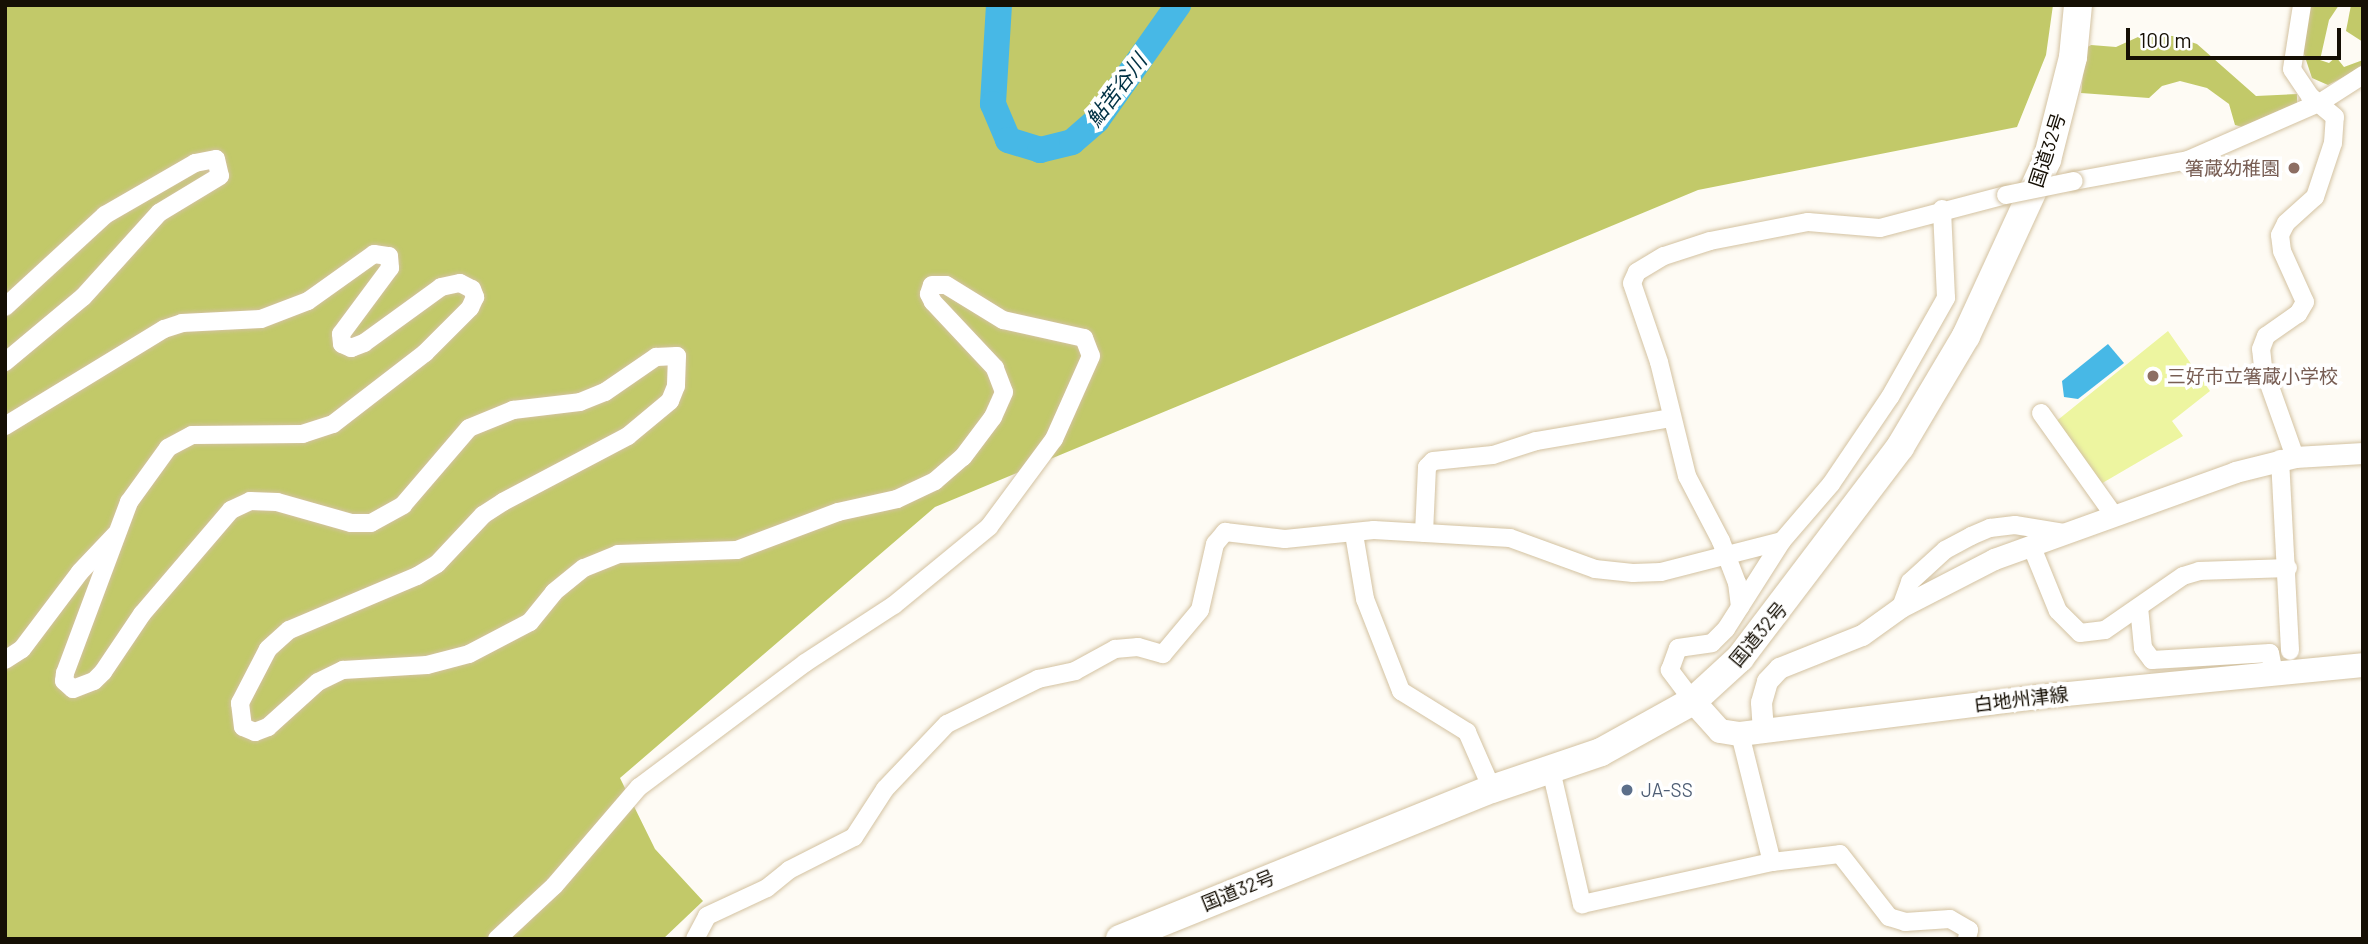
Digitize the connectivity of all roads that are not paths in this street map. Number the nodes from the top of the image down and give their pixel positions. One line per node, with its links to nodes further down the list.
1 (2078, 5): 29 (highway, 国道32号)
2 (2302, 5): 4 (street)
3 (2363, 75): 4 (street)
4 (2321, 102): 5 (street, bridge); 12 (street)
5 (1942, 209): 9 (street); 18 (street)
6 (5, 307): 7 (street)
7 (5, 362)
8 (2041, 413): 13 (street)
9 (1670, 418): 15 (street); 20 (street)
10 (5, 426): 14 (street)
11 (2363, 453): 12 (street)
12 (2294, 457): 13 (street); 21 (street)
13 (2113, 514): 16 (street)
14 (119, 532): 25 (street); 34 (street)
15 (1424, 533): 17 (street); 20 (street)
16 (2065, 533): 19 (street); 23 (street)
17 (1354, 534): 32 (street); 35 (street)
18 (1782, 541): 20 (street); 22 (street)
19 (2031, 545): 23 (street); 24 (street)
20 (1727, 556): 22 (street)
21 (2288, 568): 24 (street); 26 (street)
22 (1740, 607): 29 (street)
23 (1901, 607): 30 (street)
24 (2139, 607): 28 (street)
25 (5, 660)
26 (2295, 660): 27 (main road, 白地州津線); 28 (main road, 白地州津線)
27 (2363, 665)
28 (2274, 673): 30 (main road, 白地州津線)
29 (1693, 701): 30 (main road); 31 (highway, 国道32号)
30 (1752, 733): 33 (street)
31 (1551, 770): 32 (highway, 国道32号); 33 (street)
32 (1492, 789): 36 (highway, 国道32号)
33 (1772, 862): 37 (street)
34 (497, 939)
35 (695, 939)
36 (1120, 939)
37 (1968, 939)

